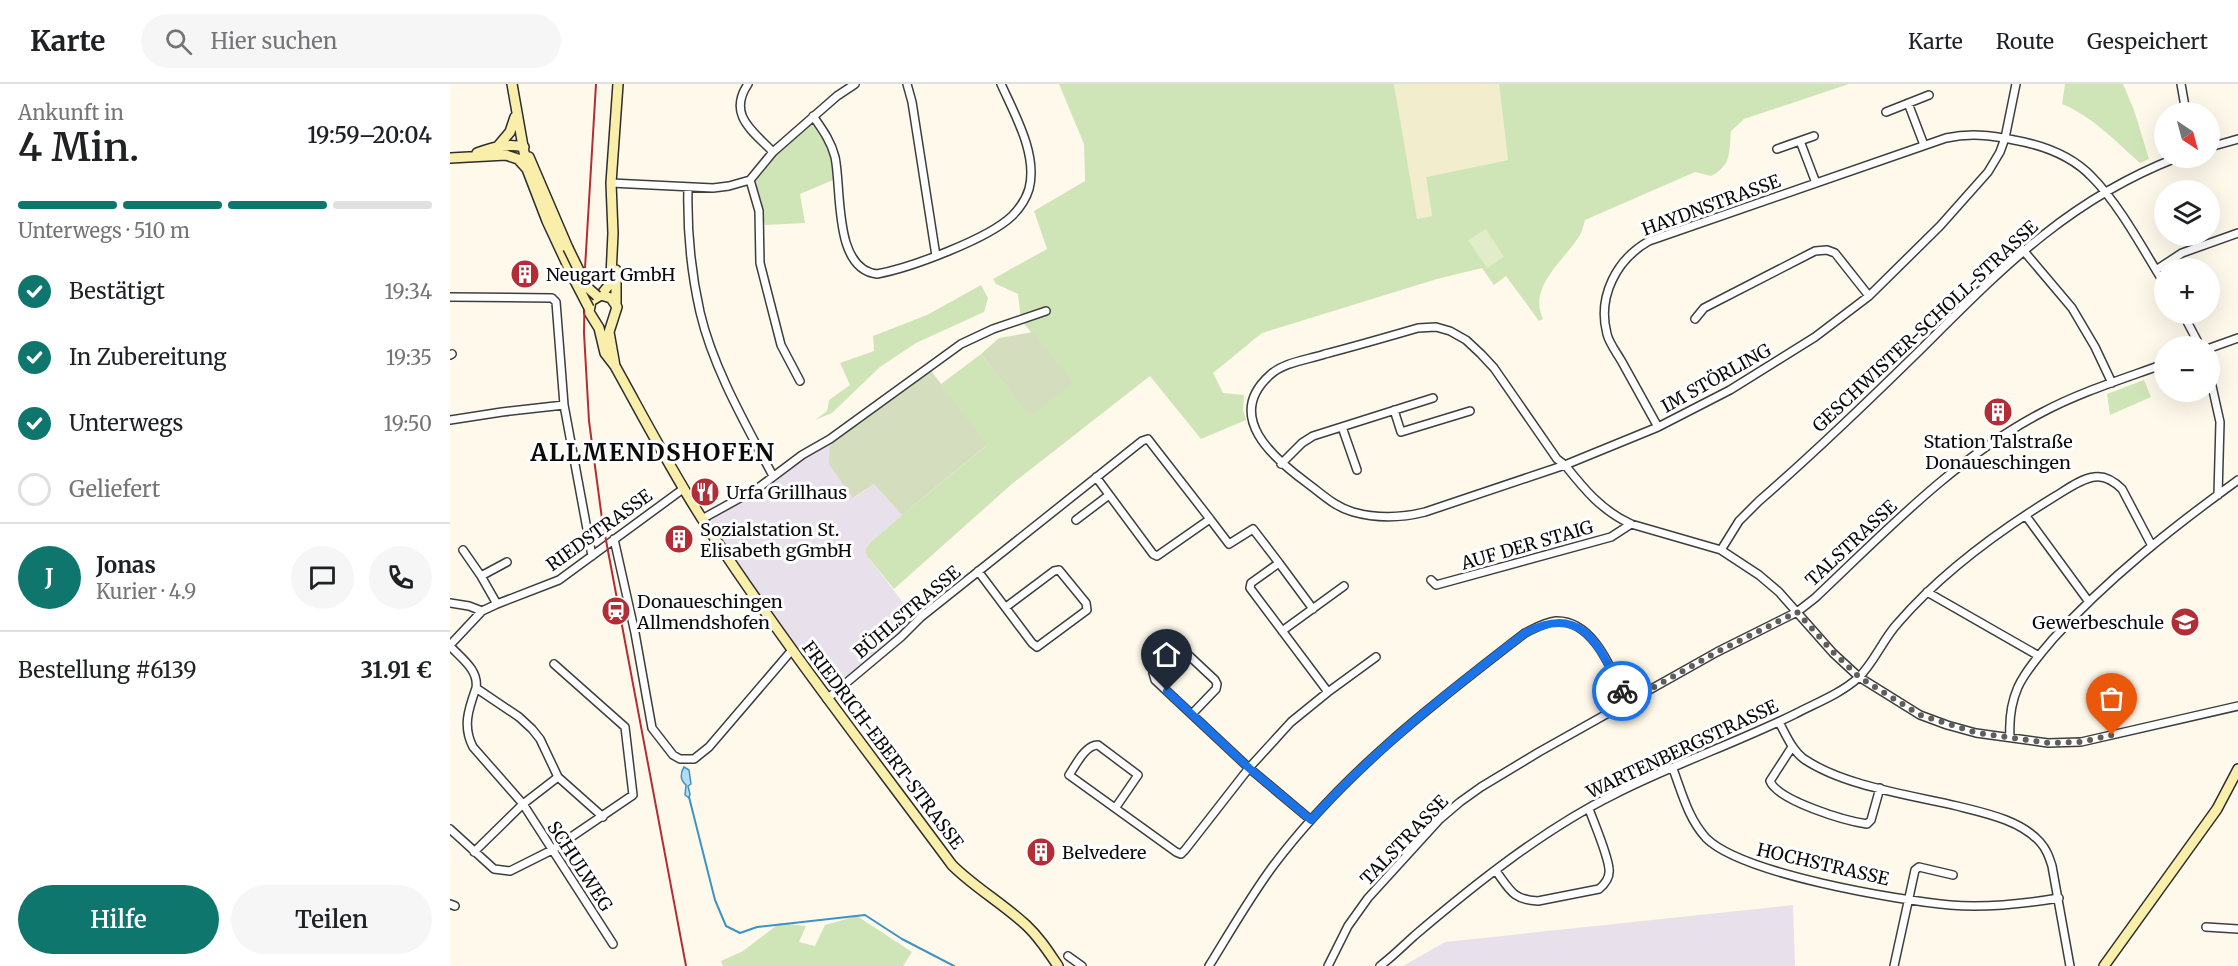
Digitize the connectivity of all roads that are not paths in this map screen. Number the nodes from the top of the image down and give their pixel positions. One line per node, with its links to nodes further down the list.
1 (512, 84): 13 (main road)
2 (618, 84): 30 (main road, FRIEDRICH-EBERT-STRASSE)
3 (748, 84): 24 (street)
4 (855, 84): 14 (street)
5 (907, 84): 37 (street)
6 (1001, 84): 37 (street)
7 (2016, 84): 16 (street, IM STÖRLING)
8 (2181, 84): 10 (street)
9 (1929, 95): 11 (street)
10 (2184, 102)
11 (1908, 103): 12 (street); 20 (street)
12 (1886, 112)
13 (516, 114): 21 (main road); 22 (main road)
14 (813, 117): 24 (street); 37 (street)
15 (1814, 136): 18 (street, HAYDNSTRASSE)
16 (2005, 138): 20 (street, HAYDNSTRASSE); 33 (street, HAYDNSTRASSE); 41 (street, IM STÖRLING)
17 (2238, 139): 19 (street)
18 (1800, 141): 23 (street, HAYDNSTRASSE); 31 (street)
19 (2220, 144)
20 (1924, 145): 31 (street, HAYDNSTRASSE)
21 (498, 146): 22 (main road); 25 (main road)
22 (524, 147): 28 (main road); 40 (main road, bridge)
23 (1777, 149)
24 (773, 152): 29 (street)
25 (467, 156): 26 (main road); 28 (main road)
26 (450, 158)
27 (2154, 166): 33 (street, GESCHWISTER-SCHOLL-STRASSE)
28 (527, 169): 44 (main road, bridge)
29 (750, 180): 32 (street); 53 (street)
30 (611, 183): 32 (street); 35 (main road, FRIEDRICH-EBERT-STRASSE)
31 (1816, 183): 61 (street, HAYDNSTRASSE)
32 (688, 188): 66 (street)
33 (2104, 191): 36 (street, GESCHWISTER-SCHOLL-STRASSE); 39 (street, HAYDNSTRASSE)
34 (2238, 233): 38 (street)
35 (611, 250): 40 (main road, FRIEDRICH-EBERT-STRASSE); 43 (main road, FRIEDRICH-EBERT-STRASSE)
36 (2023, 250): 54 (street); 80 (street, GESCHWISTER-SCHOLL-STRASSE)
37 (936, 256)
38 (2174, 258)
39 (2154, 267)
40 (599, 296): 43 (main road); 44 (main road, FRIEDRICH-EBERT-STRASSE, bridge)
41 (1869, 296): 46 (street); 61 (street, IM STÖRLING)
42 (450, 297): 57 (street)
43 (616, 303): 47 (main road, FRIEDRICH-EBERT-STRASSE)
44 (589, 308): 48 (main road, FRIEDRICH-EBERT-STRASSE)
45 (1046, 311): 66 (street)
46 (1695, 319)
47 (612, 320): 48 (main road); 51 (main road, FRIEDRICH-EBERT-STRASSE)
48 (596, 322): 51 (main road, FRIEDRICH-EBERT-STRASSE)
49 (2238, 338): 50 (street)
50 (2220, 344)
51 (615, 366): 69 (main road, FRIEDRICH-EBERT-STRASSE)
52 (2154, 368): 54 (street, TALSTRASSE)
53 (800, 381)
54 (2112, 383): 95 (street, TALSTRASSE)
55 (1433, 398): 58 (street)
56 (2217, 402): 71 (street)
57 (564, 405): 60 (street); 81 (street)
58 (1394, 410): 59 (street); 62 (street)
59 (1470, 411)
60 (450, 420)
61 (1658, 426): 64 (street, IM STÖRLING)
62 (1342, 427): 63 (street); 65 (street)
63 (1281, 464): 64 (street, IM STÖRLING); 64 (street, IM STÖRLING)
64 (1565, 465): 76 (street, IM STÖRLING)
65 (1356, 470)
66 (772, 476): 73 (street)
67 (1096, 477): 70 (street); 74 (street, BÜHLSTRASSE); 84 (street, BÜHLSTRASSE)
68 (2238, 480): 71 (street)
69 (683, 489): 73 (main road, FRIEDRICH-EBERT-STRASSE); 77 (street, RIEDSTRASSE)
70 (1109, 495): 74 (street); 75 (street)
71 (2218, 495): 78 (street)
72 (2026, 516): 78 (street, WARTENBERGSTRASSE); 88 (street, WARTENBERGSTRASSE); 89 (street)
73 (702, 519): 98 (main road, FRIEDRICH-EBERT-STRASSE)
74 (1210, 519): 83 (street, BÜHLSTRASSE)
75 (1076, 520)
76 (1631, 524): 80 (street, IM STÖRLING); 86 (street, AUF DER STAIG)
77 (614, 539): 81 (street, RIEDSTRASSE); 98 (street)
78 (2152, 546): 89 (street)
79 (463, 550): 85 (street)
80 (1721, 550): 95 (street, IM STÖRLING)
81 (592, 556): 91 (street, RIEDSTRASSE)
82 (507, 562): 85 (street)
83 (1279, 563): 93 (street); 96 (street)
84 (978, 571): 92 (street, BÜHLSTRASSE); 105 (street, BÜHLSTRASSE)
85 (481, 576): 91 (street)
86 (1431, 580)
87 (1344, 586): 93 (street)
88 (1928, 592): 99 (street); 102 (street, WARTENBERGSTRASSE)
89 (2090, 602): 99 (street)
90 (450, 603): 94 (street)
91 (497, 604): 94 (street, RIEDSTRASSE)
92 (1006, 607): 92 (street, BÜHLSTRASSE)
93 (1313, 609): 96 (street)
94 (482, 612): 97 (street, RIEDSTRASSE)
95 (1797, 612): 102 (street, IM STÖRLING); 106 (street, TALSTRASSE)
96 (1282, 632): 104 (street)
97 (450, 646): 103 (street)
98 (792, 650): 105 (main road, FRIEDRICH-EBERT-STRASSE)
99 (2039, 656): 110 (street)
100 (1376, 657): 104 (street)
101 (554, 664): 120 (street)
102 (1859, 677): 109 (street, WARTENBERGSTRASSE); 110 (street, IM STÖRLING)
103 (476, 688): 115 (street); 117 (street, SCHULWEG)
104 (1328, 692): 112 (street)
105 (827, 699): 133 (main road, FRIEDRICH-EBERT-STRASSE)
106 (1627, 702): 121 (street); 136 (street, TALSTRASSE)
107 (2238, 706): 110 (street, IM STÖRLING)
108 (1192, 714): 108 (street); 112 (street)
109 (1779, 722): 111 (street); 113 (street, WARTENBERGSTRASSE)
110 (2010, 737)
111 (1792, 747): 116 (street); 116 (street)
112 (1249, 768): 118 (street); 121 (street)
113 (1673, 769): 119 (street, WARTENBERGSTRASSE); 128 (street, HOCHSTRASSE)
114 (2237, 772): 140 (main road)
115 (558, 777): 117 (street); 120 (street)
116 (1880, 788): 127 (street)
117 (522, 804): 123 (street, SCHULWEG); 124 (street)
118 (1116, 807): 118 (street)
119 (1589, 809): 125 (street, WARTENBERGSTRASSE); 125 (street)
120 (603, 817): 123 (street)
121 (1311, 820): 135 (street)
122 (450, 829): 124 (street)
123 (552, 850): 124 (street); 131 (street, SCHULWEG)
124 (474, 852)
125 (1496, 872): 137 (street, WARTENBERGSTRASSE)
126 (1953, 875): 128 (street, HOCHSTRASSE)
127 (2059, 898): 128 (street, HOCHSTRASSE); 139 (street)
128 (1909, 899): 138 (street)
129 (2206, 927): 130 (street)
130 (2238, 929)
131 (613, 944)
132 (1068, 956): 134 (street)
133 (1058, 966)
134 (1082, 966)
135 (1209, 966)
136 (1328, 966)
137 (1380, 966)
138 (1894, 966)
139 (2070, 966)
140 (2104, 966)

